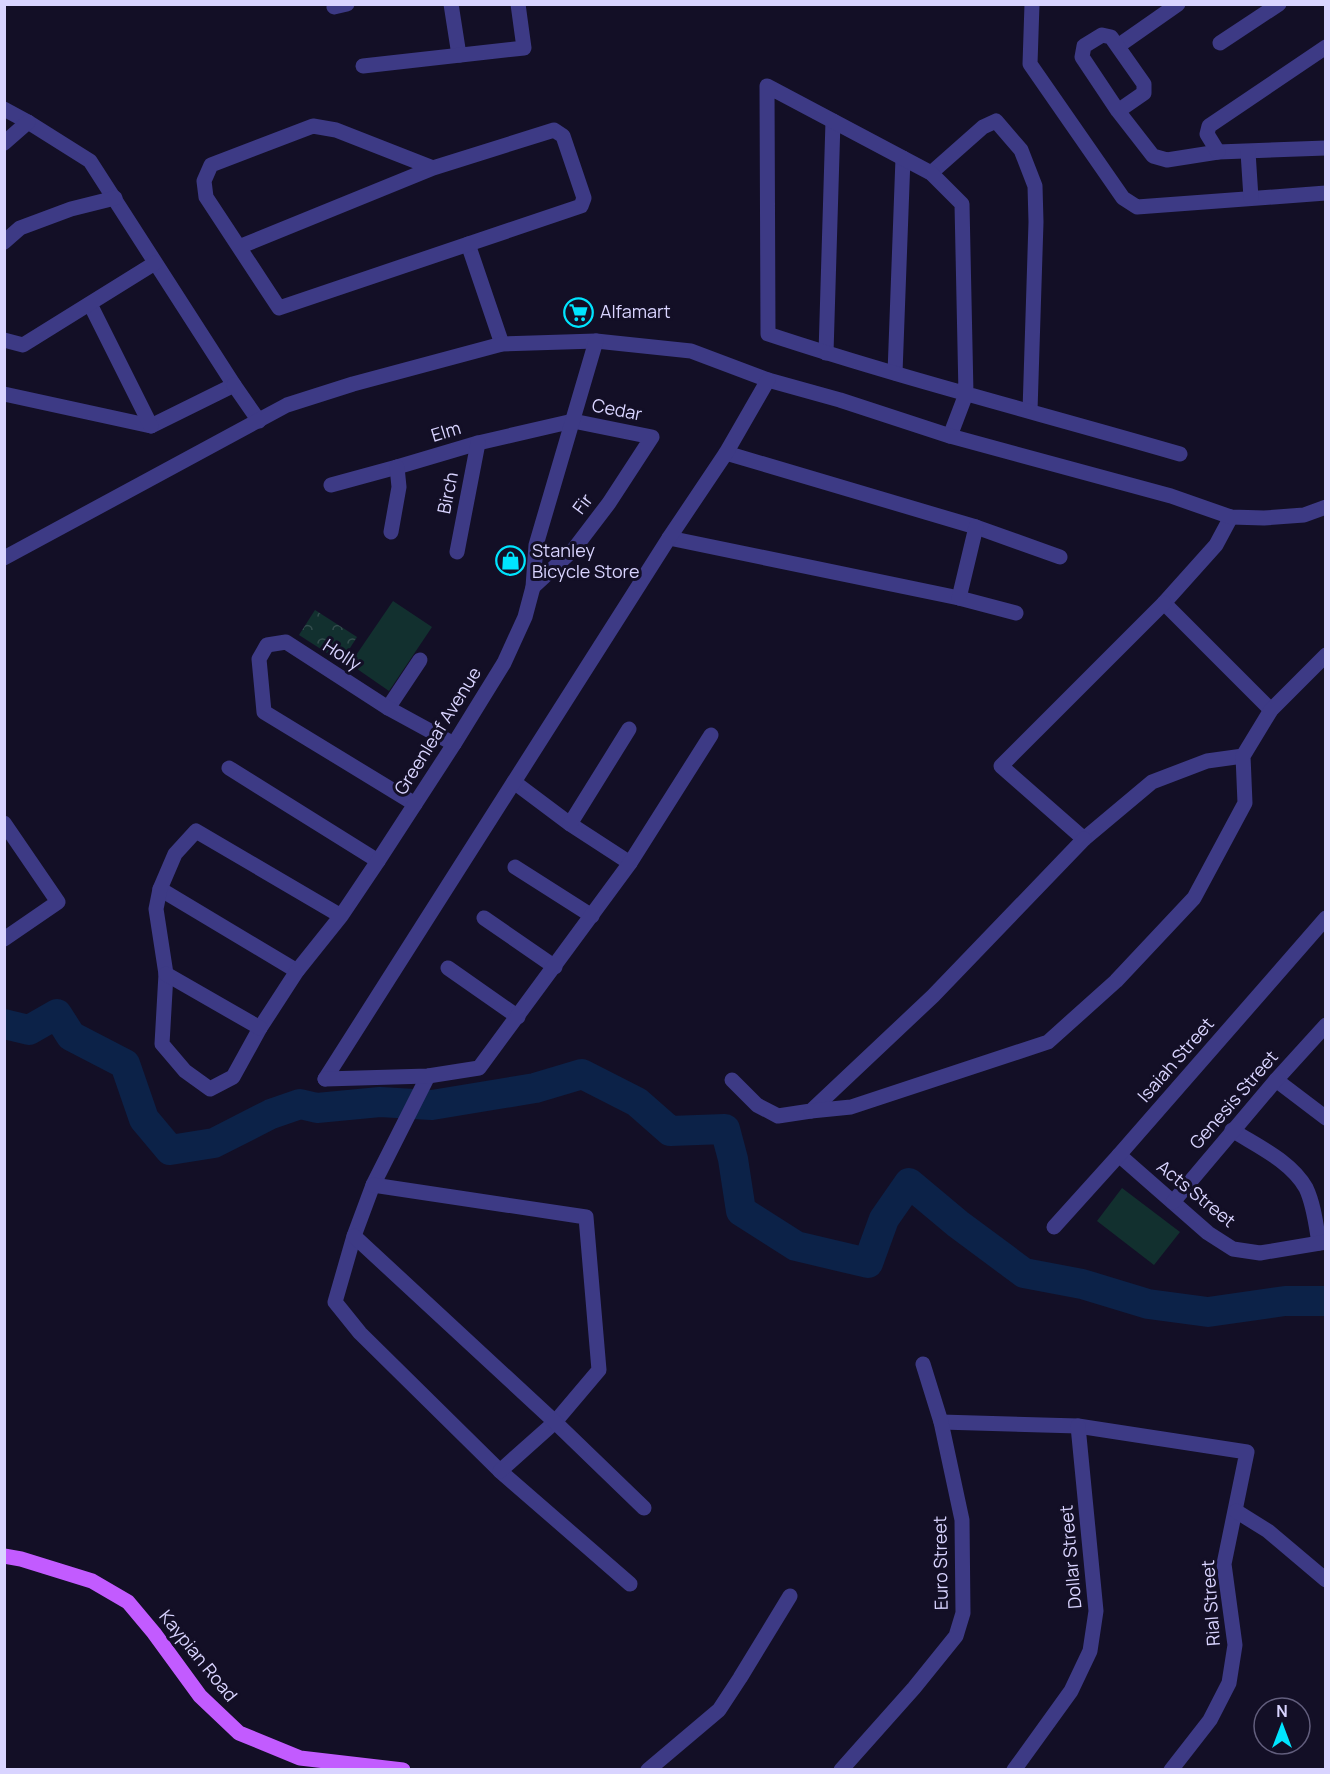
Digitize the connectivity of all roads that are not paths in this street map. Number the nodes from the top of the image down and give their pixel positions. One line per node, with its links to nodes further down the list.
1 (451, 4): 9 (street)
2 (518, 4): 9 (street)
3 (1032, 4): 24 (street)
4 (1178, 4): 7 (street)
5 (1278, 4): 6 (street)
6 (1220, 43)
7 (1118, 46): 12 (street); 12 (street)
8 (1326, 47): 17 (street)
9 (459, 55): 10 (street)
10 (363, 66)
11 (4, 109): 14 (street)
12 (1118, 111): 17 (street)
13 (833, 121): 19 (street); 33 (street); 33 (street)
14 (28, 122): 15 (street); 23 (street)
15 (4, 143)
16 (1326, 148): 18 (street)
17 (1218, 152): 18 (street)
18 (1248, 152): 24 (street)
19 (903, 158): 21 (street); 34 (street)
20 (433, 168): 26 (street); 27 (street); 27 (street)
21 (932, 173): 38 (street); 39 (street)
22 (1326, 193): 24 (street)
23 (115, 198): 25 (street); 28 (street)
24 (1251, 198)
25 (4, 243)
26 (468, 244): 27 (street); 32 (street)
27 (239, 247)
28 (155, 263): 29 (street); 36 (street)
29 (90, 304): 30 (street); 42 (street)
30 (4, 340)
31 (596, 341): 32 (street); 35 (street); 41 (street, Greenleaf Avenue)
32 (502, 345): 40 (street)
33 (826, 353): 34 (street)
34 (896, 373): 38 (street)
35 (768, 380): 44 (street); 46 (street)
36 (234, 386): 40 (street); 42 (street)
37 (4, 394): 42 (street)
38 (966, 394): 39 (street); 44 (street)
39 (1030, 411): 47 (street)
40 (259, 421): 57 (street)
41 (573, 421): 43 (street, Cedar); 45 (street, Elm); 58 (street, Greenleaf Avenue)
42 (151, 426)
43 (652, 436): 58 (street, Fir)
44 (950, 436): 51 (street)
45 (478, 443): 48 (street, Elm); 55 (street, Birch)
46 (726, 453): 52 (street); 54 (street)
47 (1180, 454)
48 (397, 467): 49 (street, Elm); 53 (street)
49 (331, 484)
50 (1326, 507): 51 (street)
51 (1231, 517): 60 (street)
52 (976, 527): 56 (street); 59 (street)
53 (391, 532)
54 (669, 538): 59 (street); 71 (street)
55 (457, 552)
56 (1060, 557)
57 (4, 558)
58 (533, 587): 68 (street, Greenleaf Avenue)
59 (958, 598): 61 (street)
60 (1164, 603): 65 (street); 75 (street)
61 (1016, 613)
62 (1326, 655): 65 (street)
63 (420, 660): 64 (street)
64 (388, 708): 68 (street, Holly); 72 (street, Holly)
65 (1271, 711): 69 (street)
66 (629, 729): 74 (street)
67 (711, 735): 77 (street)
68 (454, 744): 72 (street, Greenleaf Avenue)
69 (1243, 756): 75 (street); 95 (street)
70 (229, 768): 76 (street)
71 (514, 782): 74 (street); 94 (street)
72 (415, 804): 76 (street, Greenleaf Avenue)
73 (4, 823): 84 (street)
74 (570, 824): 77 (street)
75 (1084, 839): 95 (street)
76 (378, 861): 80 (street, Greenleaf Avenue)
77 (630, 863): 81 (street)
78 (515, 867): 81 (street)
79 (160, 889): 80 (street); 87 (street); 88 (street)
80 (341, 916): 87 (street, Greenleaf Avenue)
81 (592, 916): 85 (street)
82 (484, 918): 85 (street)
83 (1326, 918): 98 (street, Isaiah Street)
84 (4, 939)
85 (555, 967): 89 (street)
86 (448, 968): 89 (street)
87 (297, 971): 90 (street, Greenleaf Avenue)
88 (166, 974): 90 (street); 90 (street, Greenleaf Avenue)
89 (518, 1017): 94 (street)
90 (260, 1028)
91 (1322, 1034): 93 (street, Genesis Street)
92 (732, 1080): 95 (street)
93 (1276, 1080): 96 (street); 97 (street, Genesis Street)
94 (426, 1081): 99 (street)
95 (811, 1111)
96 (1326, 1118)
97 (1232, 1130): 100 (street, Genesis Street); 103 (street)
98 (1119, 1155): 100 (street, Acts Street); 101 (street, Isaiah Street)
99 (373, 1185): 102 (street); 105 (street)
100 (1173, 1202): 103 (street, Acts Street)
101 (1054, 1227)
102 (354, 1236): 105 (street); 108 (street)
103 (1323, 1243)
104 (923, 1364): 106 (street, Euro Street)
105 (555, 1422): 108 (street); 109 (street)
106 (941, 1422): 107 (street); 117 (street, Euro Street)
107 (1078, 1426): 110 (street, Rial Street); 118 (street, Dollar Street)
108 (500, 1471): 113 (street)
109 (644, 1508)
110 (1236, 1511): 112 (street); 119 (street, Rial Street)
111 (4, 1556): 115 (main road, Kaypian Road)
112 (1326, 1580)
113 (630, 1584)
114 (789, 1596): 116 (street)
115 (403, 1770)
116 (648, 1770)
117 (841, 1770)
118 (1014, 1770)
119 (1171, 1770)

